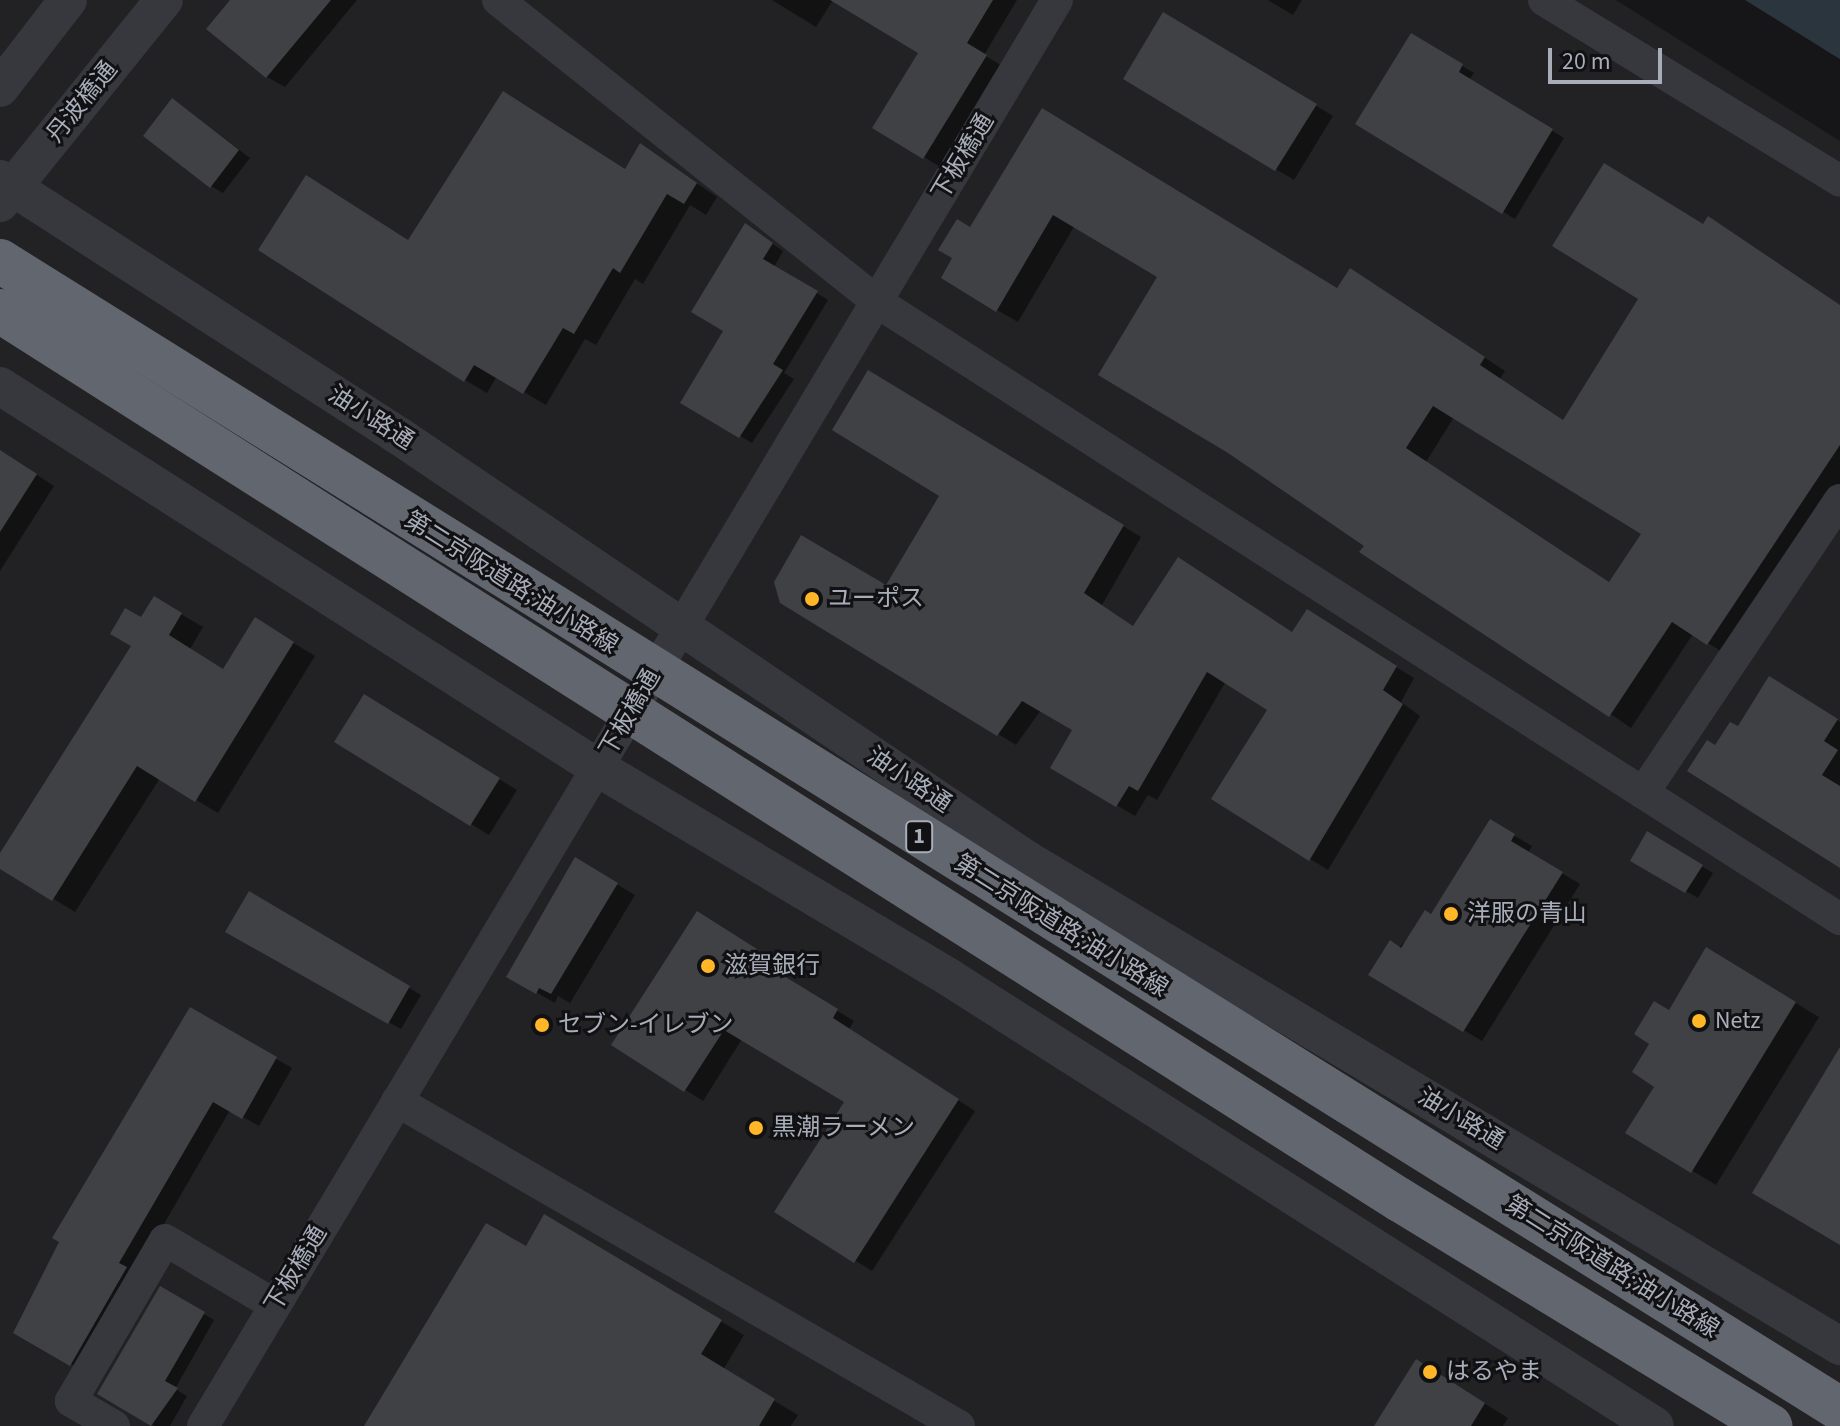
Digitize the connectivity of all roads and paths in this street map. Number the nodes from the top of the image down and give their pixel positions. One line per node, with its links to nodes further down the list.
1 (68, 0): 6 (street)
2 (164, 0): 8 (street, 丹波橋通)
3 (498, 0): 10 (street)
4 (1057, 0): 10 (street, 下板橋通)
5 (1544, 0): 7 (street)
6 (0, 88)
7 (1840, 181)
8 (4, 190): 14 (street, 油小路通)
9 (0, 261): 21 (highway, 第二京阪道路;油小路線 / 1, bridge)
10 (877, 302): 14 (street, 下板橋通); 16 (street)
11 (0, 311): 27 (highway, 第二京阪道路;油小路線 / 1, bridge)
12 (0, 386): 15 (street)
13 (1840, 500): 16 (street)
14 (681, 627): 15 (street, 下板橋通); 20 (street, 油小路通)
15 (598, 768): 18 (street, 下板橋通); 26 (street)
16 (1643, 793): 17 (street)
17 (1840, 919)
18 (397, 1101): 19 (street, 下板橋通); 22 (street)
19 (275, 1305): 23 (street); 24 (street, 下板橋通)
20 (1840, 1346)
21 (1840, 1409)
22 (923, 1416): 25 (street)
23 (114, 1426)
24 (203, 1426)
25 (959, 1426)
26 (1655, 1426)
27 (1770, 1426)

